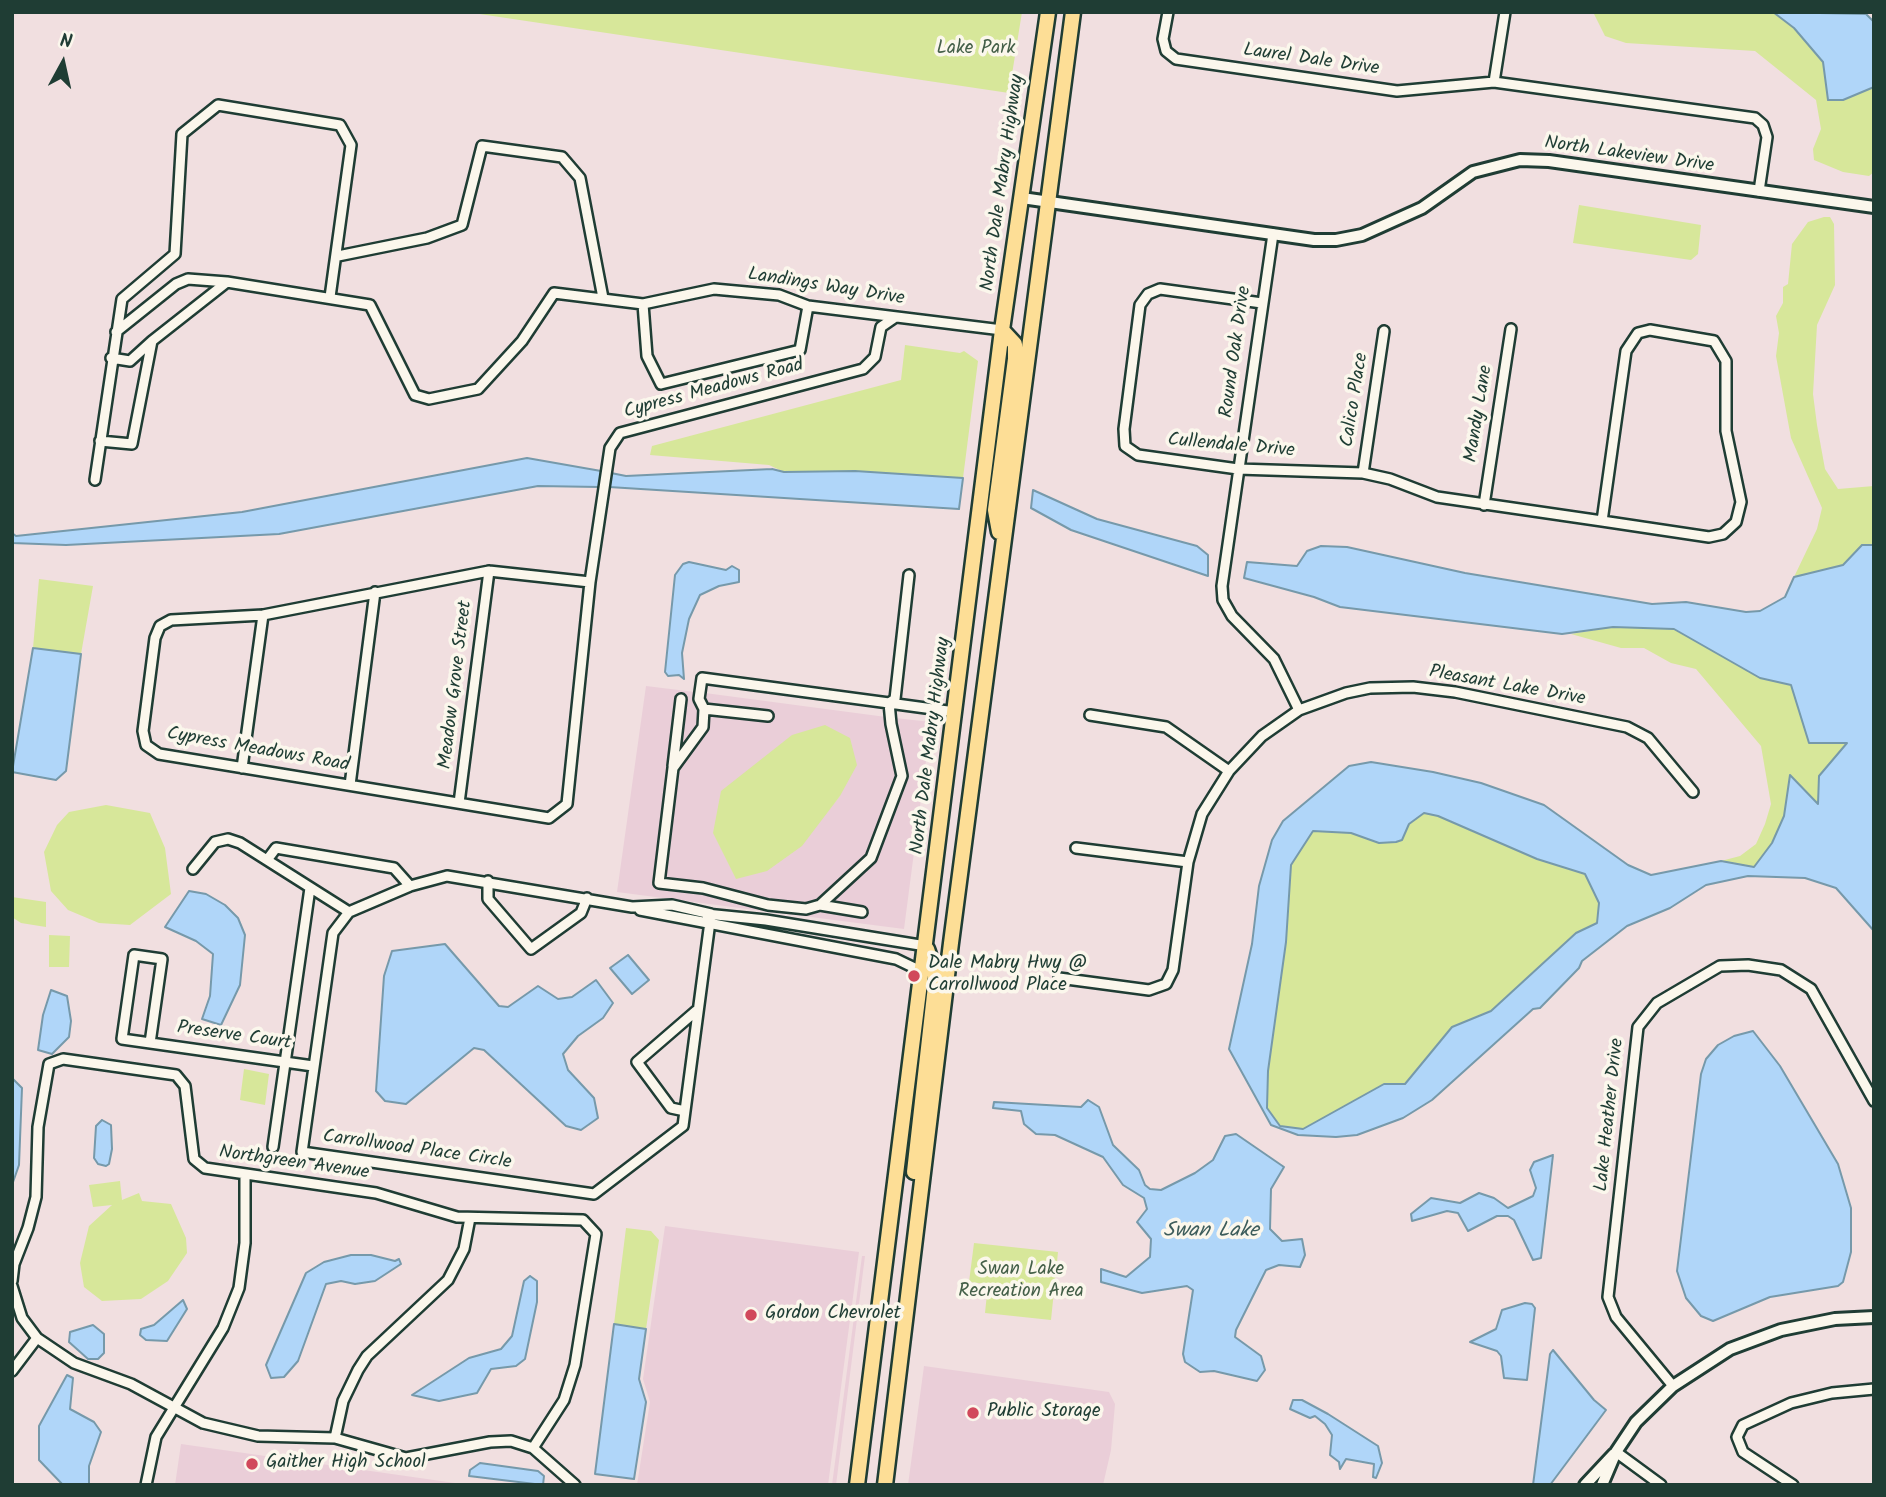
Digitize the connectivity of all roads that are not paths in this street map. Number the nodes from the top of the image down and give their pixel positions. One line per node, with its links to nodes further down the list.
1 (1048, 12): 7 (main road, North Dale Mabry Highway)
2 (1073, 12): 8 (main road)
3 (1168, 12): 5 (street, Laurel Dale Drive)
4 (1505, 12): 5 (street)
5 (1494, 82): 6 (street, Laurel Dale Drive)
6 (1759, 191): 9 (street, North Lakeview Drive); 10 (street, North Lakeview Drive)
7 (1022, 198): 8 (street, North Lakeview Drive); 20 (main road, North Dale Mabry Highway)
8 (1045, 202): 10 (street, North Lakeview Drive); 31 (main road)
9 (1874, 207)
10 (1273, 234): 15 (street, Round Oak Drive)
11 (338, 256): 13 (street); 14 (street); 22 (street)
12 (227, 282): 13 (street, Landings Way Drive); 22 (street, Landings Way Drive); 23 (street)
13 (330, 297): 14 (street, Landings Way Drive)
14 (603, 298): 16 (street, Landings Way Drive)
15 (1262, 303): 26 (street, Round Oak Drive); 26 (street, Cullendale Drive)
16 (643, 304): 17 (street, Landings Way Drive); 17 (street)
17 (808, 306): 18 (street, Landings Way Drive)
18 (894, 318): 20 (street, Landings Way Drive); 34 (street, Cypress Meadows Road)
19 (1511, 329): 29 (street, Mandy Lane)
20 (1002, 330): 31 (main road); 41 (main road, North Dale Mabry Highway)
21 (1384, 331): 27 (street, Calico Place)
22 (116, 332): 24 (street)
23 (152, 341): 24 (street); 25 (street)
24 (111, 358): 25 (street)
25 (100, 441): 28 (street)
26 (1238, 469): 27 (street, Cullendale Drive); 40 (street, Round Oak Drive)
27 (1363, 473): 29 (street, Cullendale Drive)
28 (95, 481)
29 (1484, 505): 30 (street, Cullendale Drive)
30 (1602, 522): 30 (street, Cullendale Drive)
31 (1002, 548): 79 (main road)
32 (489, 571): 34 (street, Cypress Meadows Road); 35 (street, Cypress Meadows Road); 49 (street, Meadow Grove Street)
33 (909, 575): 38 (street)
34 (590, 582): 49 (street, Cypress Meadows Road)
35 (375, 592): 36 (street, Cypress Meadows Road); 47 (street)
36 (262, 615): 44 (street); 44 (street, Cypress Meadows Road)
37 (681, 699): 45 (street)
38 (890, 703): 39 (street); 41 (street); 59 (street)
39 (705, 709): 43 (street); 45 (street)
40 (1300, 710): 46 (street, Pleasant Lake Drive); 48 (street, Pleasant Lake Drive)
41 (955, 712): 67 (main road, North Dale Mabry Highway)
42 (1090, 715): 46 (street)
43 (768, 716)
44 (242, 768): 47 (street, Cypress Meadows Road)
45 (673, 768): 58 (street)
46 (1228, 771): 52 (street, Pleasant Lake Drive)
47 (351, 785): 49 (street, Cypress Meadows Road)
48 (1693, 792)
49 (459, 803)
50 (1076, 848): 52 (street)
51 (267, 860): 53 (street); 55 (street); 56 (street)
52 (1188, 862): 70 (street, Pleasant Lake Drive)
53 (193, 869)
54 (488, 881): 55 (street); 57 (street); 57 (street)
55 (410, 886): 61 (street)
56 (310, 888): 61 (street); 73 (street)
57 (587, 898): 60 (street)
58 (768, 905): 59 (street); 64 (street)
59 (820, 905): 62 (street)
60 (632, 907): 63 (street); 63 (street)
61 (349, 912): 74 (street, Carrollwood Place Circle)
62 (862, 912)
63 (710, 919): 64 (street); 66 (street); 71 (street, Carrollwood Place Circle)
64 (766, 920): 65 (street); 66 (street)
65 (841, 932): 67 (street); 68 (street)
66 (767, 934): 68 (street)
67 (926, 946): 69 (main road, North Dale Mabry Highway); 79 (main road)
68 (838, 947): 69 (street)
69 (923, 972): 93 (main road, North Dale Mabry Highway)
70 (1059, 978)
71 (696, 1011): 76 (street, Carrollwood Place Circle); 76 (street)
72 (150, 1043): 72 (street, Preserve Court); 73 (street, Preserve Court)
73 (285, 1062): 74 (street, Preserve Court); 77 (street)
74 (313, 1066): 76 (street, Carrollwood Place Circle)
75 (1874, 1101): 85 (street, Lake Heather Drive)
76 (685, 1111)
77 (273, 1147)
78 (245, 1175): 80 (street, Northgreen Avenue); 81 (street, Northgreen Avenue); 87 (street)
79 (919, 1201): 94 (main road)
80 (470, 1218): 88 (street); 89 (street, Northgreen Avenue)
81 (12, 1283): 83 (street, Northgreen Avenue)
82 (1874, 1317): 85 (street)
83 (37, 1338): 84 (street); 87 (street, Northgreen Avenue)
84 (12, 1371)
85 (1673, 1386): 90 (street)
86 (1874, 1389): 98 (street)
87 (174, 1406): 88 (street, Northgreen Avenue); 91 (street)
88 (335, 1438): 89 (street, Northgreen Avenue)
89 (533, 1448): 92 (street)
90 (1616, 1452): 95 (street); 96 (street); 97 (street)
91 (146, 1485)
92 (575, 1485)
93 (857, 1485)
94 (885, 1485)
95 (1585, 1485)
96 (1602, 1485)
97 (1661, 1485)
98 (1793, 1485)

